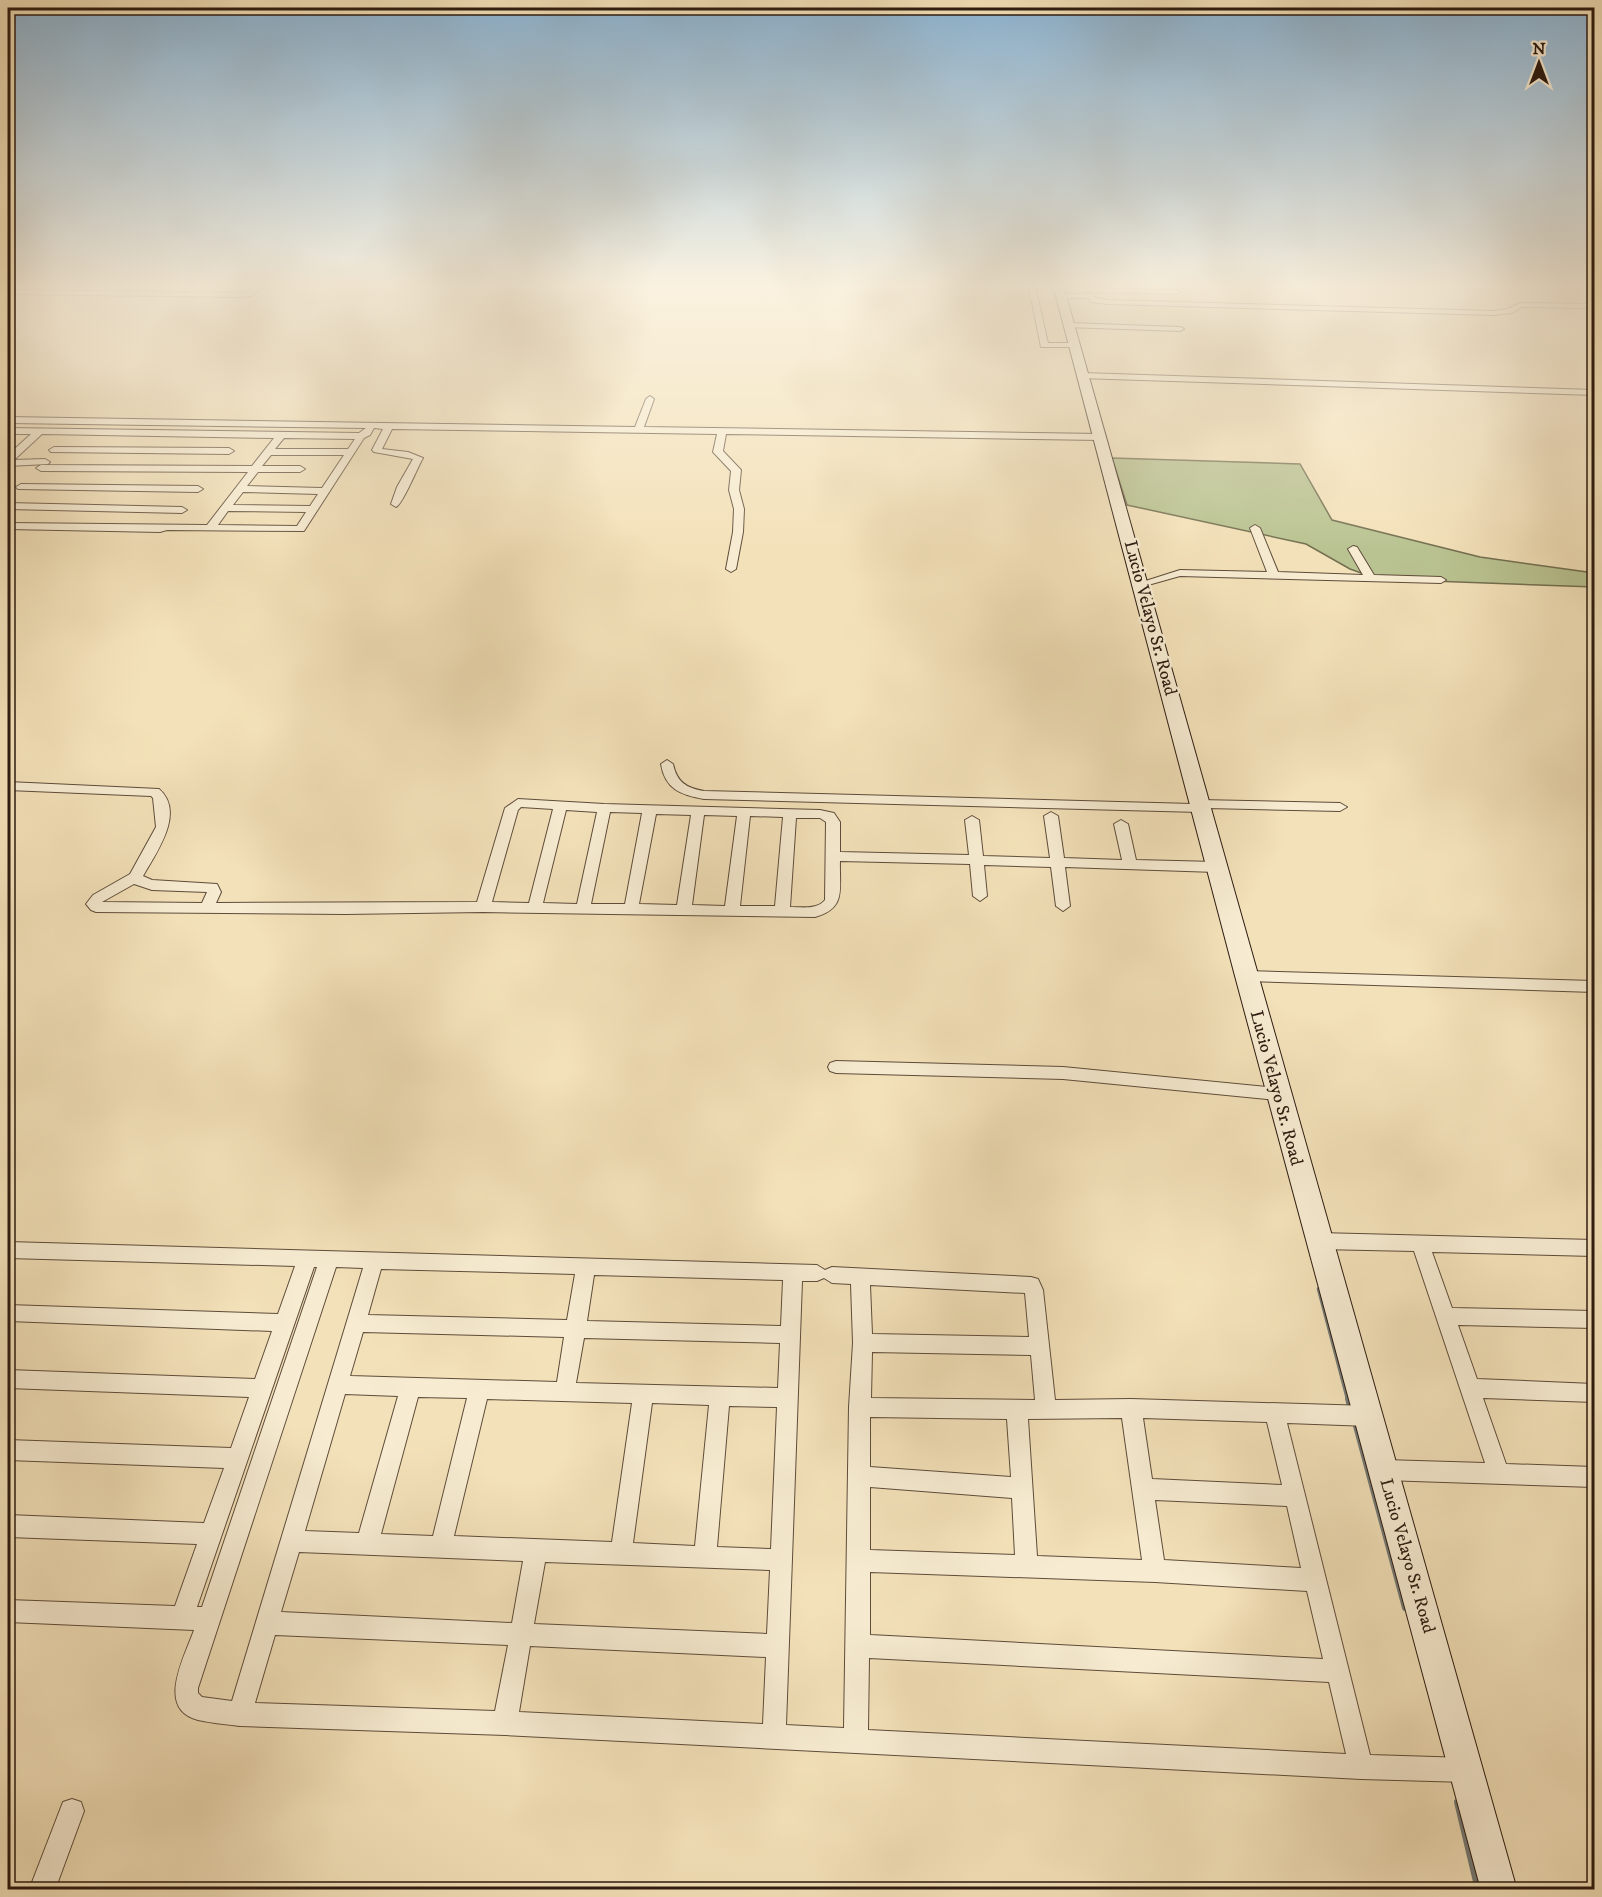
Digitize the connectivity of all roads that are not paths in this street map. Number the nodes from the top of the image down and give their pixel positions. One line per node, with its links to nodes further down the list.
1 (1083, 376): 2 (street); 15 (main road, Lucio Velayo Sr. Road)
2 (1594, 393)
3 (650, 399): 7 (street)
4 (8, 420): 5 (street)
5 (389, 426): 7 (street); 34 (street)
6 (370, 429): 14 (street)
7 (638, 430): 10 (street)
8 (8, 431): 9 (street)
9 (39, 432): 11 (street); 17 (street)
10 (722, 432): 15 (street); 44 (street)
11 (71, 433): 12 (street); 18 (street)
12 (242, 435): 13 (street); 19 (street)
13 (281, 435): 14 (street); 20 (street)
14 (361, 436): 22 (street)
15 (1101, 437): 48 (main road, Lucio Velayo Sr. Road)
16 (8, 449): 17 (street)
17 (20, 449): 23 (street)
18 (54, 450): 19 (street); 24 (street)
19 (229, 451): 26 (street)
20 (268, 452): 21 (street); 27 (street)
21 (311, 452): 22 (street); 25 (street)
22 (350, 452): 32 (street)
23 (8, 461): 24 (street)
24 (43, 465): 26 (street); 28 (street)
25 (300, 469): 27 (street); 31 (street)
26 (214, 470): 27 (street); 29 (street)
27 (254, 470): 30 (street)
28 (8, 473)
29 (198, 489): 33 (street); 38 (street)
30 (239, 489): 31 (street); 36 (street)
31 (285, 490): 32 (street)
32 (325, 491): 37 (street)
33 (8, 500)
34 (396, 504)
35 (8, 506): 38 (street)
36 (225, 508): 37 (street); 41 (street)
37 (313, 509): 41 (street)
38 (182, 510): 40 (street)
39 (8, 525): 40 (street)
40 (167, 527): 41 (street)
41 (210, 528)
42 (1255, 528): 45 (street)
43 (1353, 549): 46 (street)
44 (731, 569)
45 (1274, 576): 46 (street); 48 (street)
46 (1370, 578): 47 (street)
47 (1441, 580)
48 (1141, 584): 52 (main road, Lucio Velayo Sr. Road)
49 (667, 764): 52 (street)
50 (8, 786): 67 (street)
51 (560, 806): 54 (street); 70 (street); 71 (street)
52 (1196, 807): 53 (street); 66 (main road, Lucio Velayo Sr. Road)
53 (1340, 807)
54 (604, 808): 55 (street); 73 (street)
55 (650, 809): 56 (street); 74 (street)
56 (698, 811): 57 (street); 75 (street)
57 (744, 812): 58 (street); 76 (street)
58 (790, 813): 62 (street); 77 (street)
59 (1052, 816): 64 (street)
60 (972, 820): 63 (street)
61 (1121, 824): 65 (street)
62 (834, 856): 63 (street); 77 (street)
63 (977, 860): 64 (street); 68 (street)
64 (1057, 863): 65 (street); 69 (street)
65 (1130, 865): 66 (street)
66 (1212, 867): 78 (main road, Lucio Velayo Sr. Road)
67 (135, 877): 72 (street); 72 (street)
68 (980, 896)
69 (1063, 906)
70 (483, 907): 71 (street); 72 (street)
71 (535, 908): 73 (street)
72 (206, 909)
73 (584, 909): 74 (street)
74 (631, 909): 75 (street)
75 (684, 910): 76 (street)
76 (732, 911): 77 (street)
77 (782, 912)
78 (1246, 976): 79 (street); 81 (main road, Lucio Velayo Sr. Road)
79 (1594, 987)
80 (836, 1067): 81 (street)
81 (1278, 1094): 82 (main road, Lucio Velayo Sr. Road)
82 (1318, 1241): 83 (street); 117 (main road, Lucio Velayo Sr. Road)
83 (1420, 1243): 84 (street); 93 (street)
84 (1594, 1248)
85 (8, 1250): 86 (street)
86 (307, 1258): 87 (street); 95 (street)
87 (329, 1259): 88 (street); 142 (street)
88 (375, 1261): 89 (street); 96 (street)
89 (586, 1267): 90 (street); 97 (street)
90 (793, 1273): 91 (street); 98 (street)
91 (860, 1276): 99 (street); 100 (street)
92 (8, 1313): 95 (street)
93 (1444, 1316): 94 (street); 105 (street)
94 (1594, 1319)
95 (285, 1323): 104 (street)
96 (356, 1323): 97 (street); 102 (street)
97 (576, 1329): 98 (street); 107 (street)
98 (792, 1335): 111 (street)
99 (863, 1343): 100 (street); 112 (street)
100 (1040, 1346): 114 (street)
101 (8, 1379): 104 (street)
102 (338, 1385): 103 (street); 129 (street)
103 (411, 1387): 106 (street); 130 (street)
104 (262, 1388): 119 (street)
105 (1470, 1388): 108 (street); 121 (street)
106 (479, 1389): 107 (street); 131 (street)
107 (565, 1391): 109 (street)
108 (1594, 1393)
109 (643, 1394): 110 (street); 133 (street)
110 (720, 1396): 111 (street); 134 (street)
111 (789, 1398): 135 (street)
112 (859, 1407): 115 (street); 122 (street)
113 (1131, 1408): 114 (street); 116 (street); 125 (street)
114 (1046, 1409): 115 (street)
115 (1017, 1410): 124 (street)
116 (1275, 1414): 117 (street); 126 (street)
117 (1368, 1416): 120 (main road, Lucio Velayo Sr. Road)
118 (8, 1449): 119 (street)
119 (238, 1458): 128 (street)
120 (1384, 1470): 121 (street); 153 (main road, Lucio Velayo Sr. Road)
121 (1499, 1473): 123 (street)
122 (858, 1476): 124 (street); 136 (street)
123 (1594, 1477)
124 (1022, 1488): 137 (street)
125 (1144, 1489): 126 (street); 138 (street)
126 (1294, 1496): 139 (street)
127 (8, 1526): 128 (street)
128 (212, 1533): 141 (street)
129 (291, 1541): 130 (street); 143 (street)
130 (367, 1544): 131 (street)
131 (441, 1547): 132 (street)
132 (536, 1551): 133 (street); 144 (street)
133 (621, 1554): 134 (street)
134 (705, 1557): 135 (street)
135 (782, 1560): 145 (street)
136 (859, 1561): 137 (street); 146 (street)
137 (1027, 1567): 138 (street)
138 (1155, 1571): 139 (street)
139 (1315, 1580): 147 (street)
140 (8, 1611): 141 (street)
141 (182, 1618): 142 (street)
142 (209, 1619): 148 (street)
143 (267, 1623): 144 (street); 148 (street)
144 (521, 1634): 145 (street); 149 (street)
145 (778, 1646): 150 (street)
146 (859, 1646): 147 (street); 151 (street)
147 (1336, 1671): 152 (street)
148 (240, 1714): 149 (street)
149 (505, 1723): 150 (street)
150 (774, 1738): 151 (street)
151 (856, 1740): 152 (street)
152 (1361, 1767): 153 (street)
153 (1457, 1770): 156 (main road, Lucio Velayo Sr. Road)
154 (72, 1811): 155 (street)
155 (42, 1890)
156 (1499, 1890)

